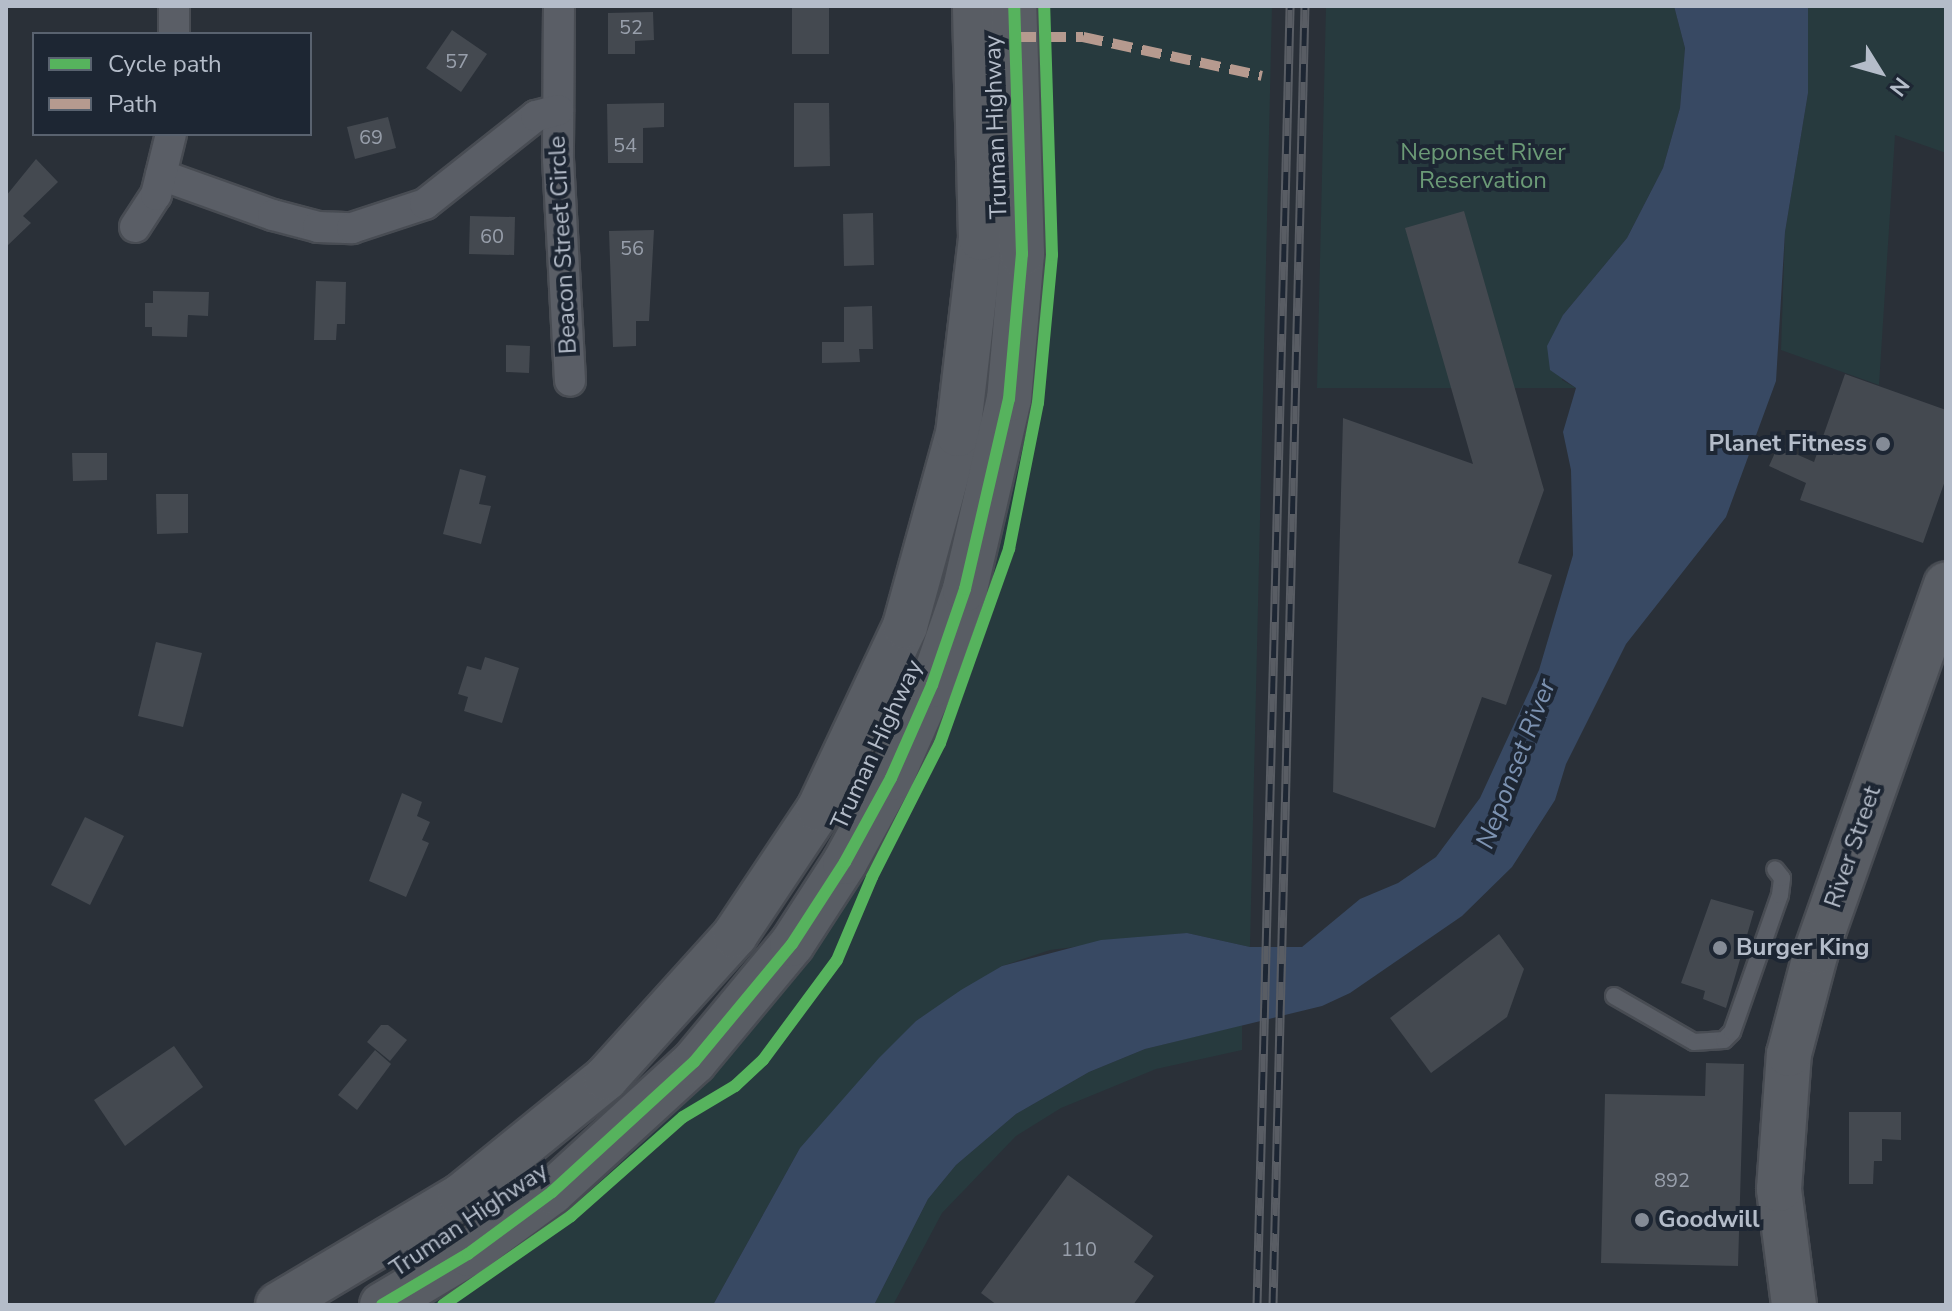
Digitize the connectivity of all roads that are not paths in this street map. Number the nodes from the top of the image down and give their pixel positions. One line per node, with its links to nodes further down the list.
1 (174, 6): 5 (street)
2 (559, 6): 6 (street, Beacon Street Circle)
3 (975, 6): 14 (main road, Truman Highway)
4 (1014, 6): 15 (main road, Truman Highway)
5 (174, 32)
6 (558, 110): 8 (street, Beacon Street Circle); 10 (street, Beacon Street Circle)
7 (171, 136): 8 (street)
8 (161, 175): 9 (street)
9 (135, 227)
10 (570, 381)
11 (1946, 584): 18 (main road, River Street)
12 (1775, 869): 13 (lane)
13 (1614, 996)
14 (461, 1196): 15 (main road); 16 (main road, Truman Highway)
15 (491, 1238): 17 (main road, Truman Highway)
16 (278, 1305)
17 (382, 1305)
18 (1794, 1305)

